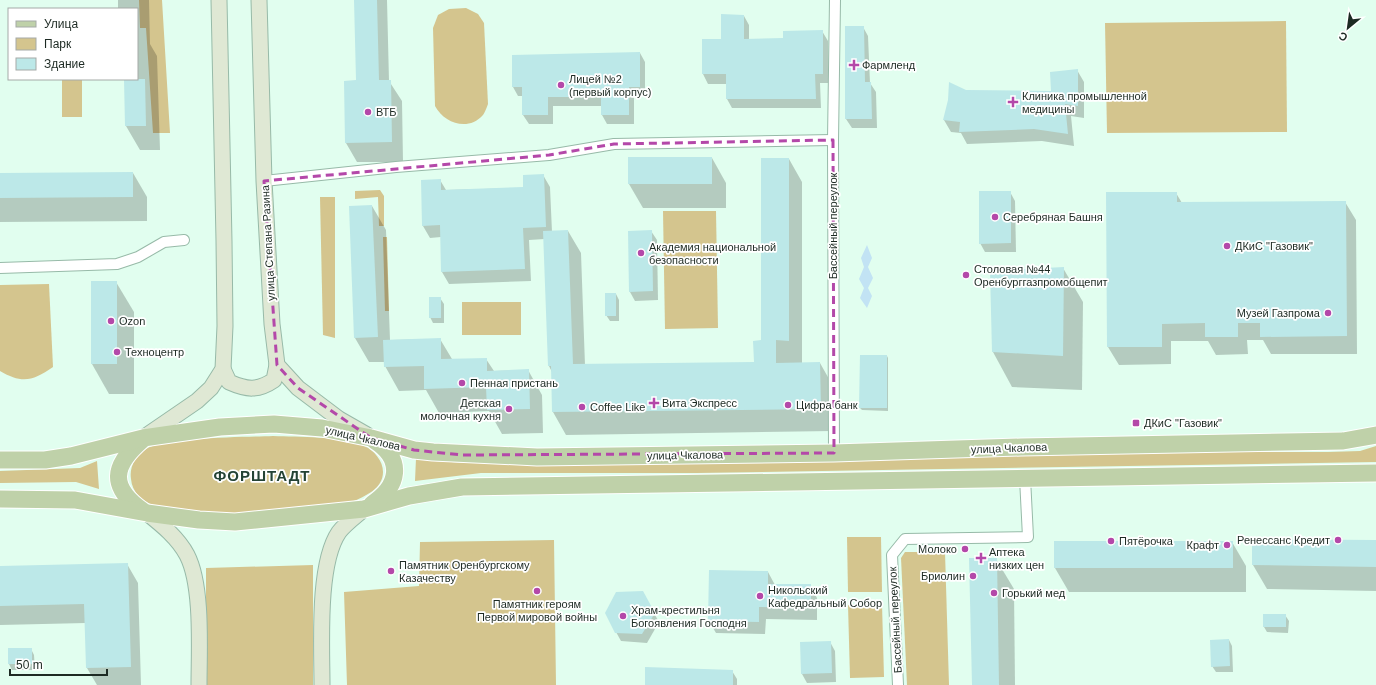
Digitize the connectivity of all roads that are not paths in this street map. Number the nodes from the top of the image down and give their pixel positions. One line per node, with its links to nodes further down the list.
1 (219, 0): 9 (main road)
2 (259, 0): 5 (main road, улица Степана Разина)
3 (835, 0): 4 (street, Бассейный переулок)
4 (833, 140): 5 (street); 13 (street, Бассейный переулок)
5 (264, 181): 8 (main road, улица Степана Разина)
6 (184, 240): 7 (street)
7 (0, 268)
8 (277, 365): 9 (main road); 12 (main road)
9 (223, 369): 11 (main road)
10 (1376, 435): 13 (main road, улица Чкалова)
11 (143, 438): 12 (main road, улица Чкалова); 14 (main road, улица Чкалова); 19 (main road)
12 (371, 438): 13 (main road, улица Чкалова); 18 (main road)
13 (834, 453)
14 (0, 460)
15 (1376, 473): 16 (main road)
16 (1026, 478): 18 (main road); 22 (street, Бассейный переулок)
17 (0, 499): 19 (main road)
18 (364, 509): 19 (main road); 21 (main road)
19 (147, 513): 20 (main road)
20 (199, 685)
21 (322, 685)
22 (898, 685)

